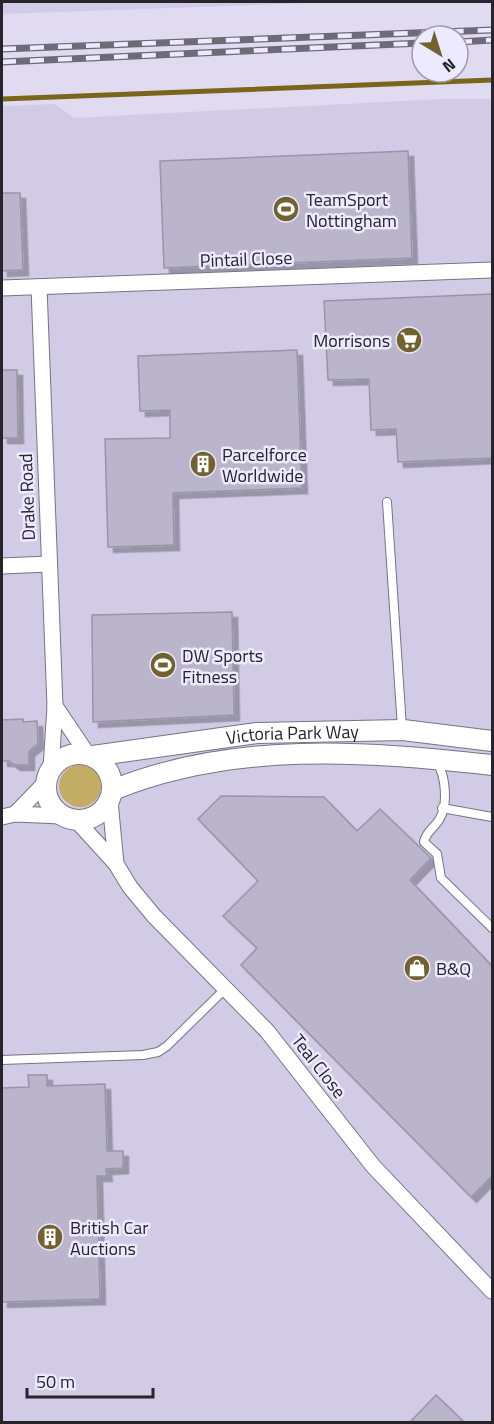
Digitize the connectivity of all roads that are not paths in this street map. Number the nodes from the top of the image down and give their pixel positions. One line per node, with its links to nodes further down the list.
1 (492, 270): 2 (street, Pintail Close)
2 (39, 287): 3 (street, Pintail Close); 5 (street, Drake Road)
3 (2, 288)
4 (387, 502): 8 (lane)
5 (49, 564): 6 (street); 7 (street, Drake Road)
6 (2, 566)
7 (55, 706): 10 (street); 13 (street, Drake Road)
8 (403, 730): 9 (street, Victoria Park Way); 10 (street, Victoria Park Way)
9 (492, 741)
10 (91, 755): 13 (street); 14 (street)
11 (432, 758): 12 (street, Victoria Park Way); 14 (street, Victoria Park Way); 15 (lane)
12 (492, 765)
13 (49, 775): 16 (street); 18 (street)
14 (111, 796): 18 (street); 19 (street, Teal Close)
15 (442, 808): 17 (lane); 20 (lane)
16 (8, 815): 18 (street)
17 (492, 817)
18 (69, 818): 19 (street, Teal Close)
19 (116, 864): 21 (street, Teal Close)
20 (492, 928)
21 (226, 987): 22 (lane); 23 (street, Teal Close)
22 (2, 1060)
23 (492, 1291)

